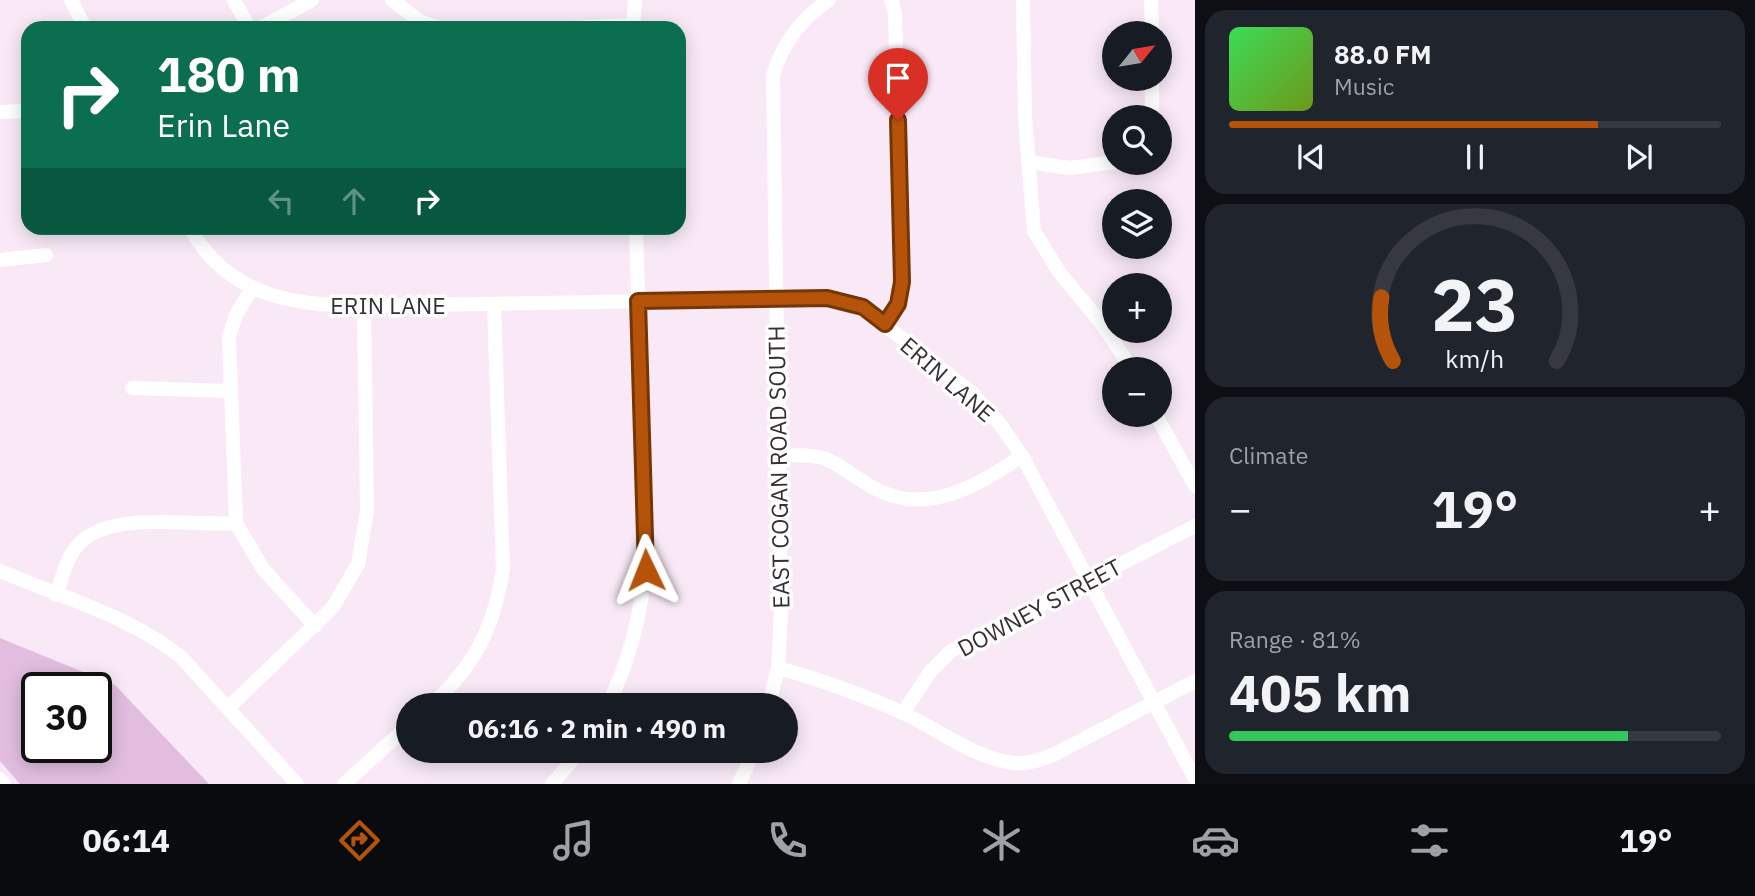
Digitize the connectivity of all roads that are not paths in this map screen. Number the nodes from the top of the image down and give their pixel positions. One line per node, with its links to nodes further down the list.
1 (71, 0): 10 (street)
2 (234, 0): 11 (street)
3 (312, 0): 12 (street)
4 (392, 0): 13 (street)
5 (635, 0): 14 (street)
6 (829, 0): 25 (street, EAST COGAN ROAD SOUTH)
7 (891, 0): 29 (street)
8 (1023, 0): 18 (street)
9 (1151, 0): 15 (street)
10 (82, 21)
11 (245, 21)
12 (273, 21)
13 (420, 21)
14 (633, 21)
15 (1152, 21)
16 (21, 111): 17 (street)
17 (0, 112)
18 (1028, 162): 19 (street); 30 (street)
19 (1102, 164)
20 (195, 235): 24 (street, ERIN LANE)
21 (636, 235): 26 (street)
22 (46, 255): 23 (street)
23 (0, 260)
24 (252, 288): 28 (street, ERIN LANE); 32 (street)
25 (775, 299): 26 (street, ERIN LANE); 29 (street, ERIN LANE); 34 (street, EAST COGAN ROAD SOUTH)
26 (638, 301): 27 (street, ERIN LANE); 46 (street)
27 (494, 304): 28 (street, ERIN LANE); 45 (street)
28 (364, 306): 42 (street)
29 (885, 324): 35 (street, ERIN LANE)
30 (1124, 357)
31 (132, 388): 32 (street)
32 (230, 391): 37 (street)
33 (1163, 427): 36 (street)
34 (778, 456): 35 (street); 43 (street, EAST COGAN ROAD SOUTH)
35 (1021, 456): 40 (street, ERIN LANE)
36 (1195, 485)
37 (236, 523): 41 (street); 42 (street)
38 (1195, 526): 40 (street, DOWNEY STREET)
39 (0, 571): 41 (street)
40 (1090, 581): 48 (street, ERIN LANE); 50 (street, DOWNEY STREET)
41 (56, 595): 49 (street)
42 (315, 626): 49 (street)
43 (778, 668): 47 (street, EAST COGAN ROAD SOUTH); 50 (street)
44 (1195, 681): 48 (street)
45 (444, 693)
46 (614, 693)
47 (772, 693)
48 (1154, 701): 50 (street); 55 (street, ERIN LANE)
49 (228, 708): 57 (street)
50 (903, 713)
51 (396, 737): 58 (street)
52 (570, 763): 59 (street)
53 (749, 763): 60 (street)
54 (0, 779): 56 (street)
55 (1195, 779)
56 (4, 784)
57 (298, 784)
58 (344, 784)
59 (552, 784)
60 (741, 784)

